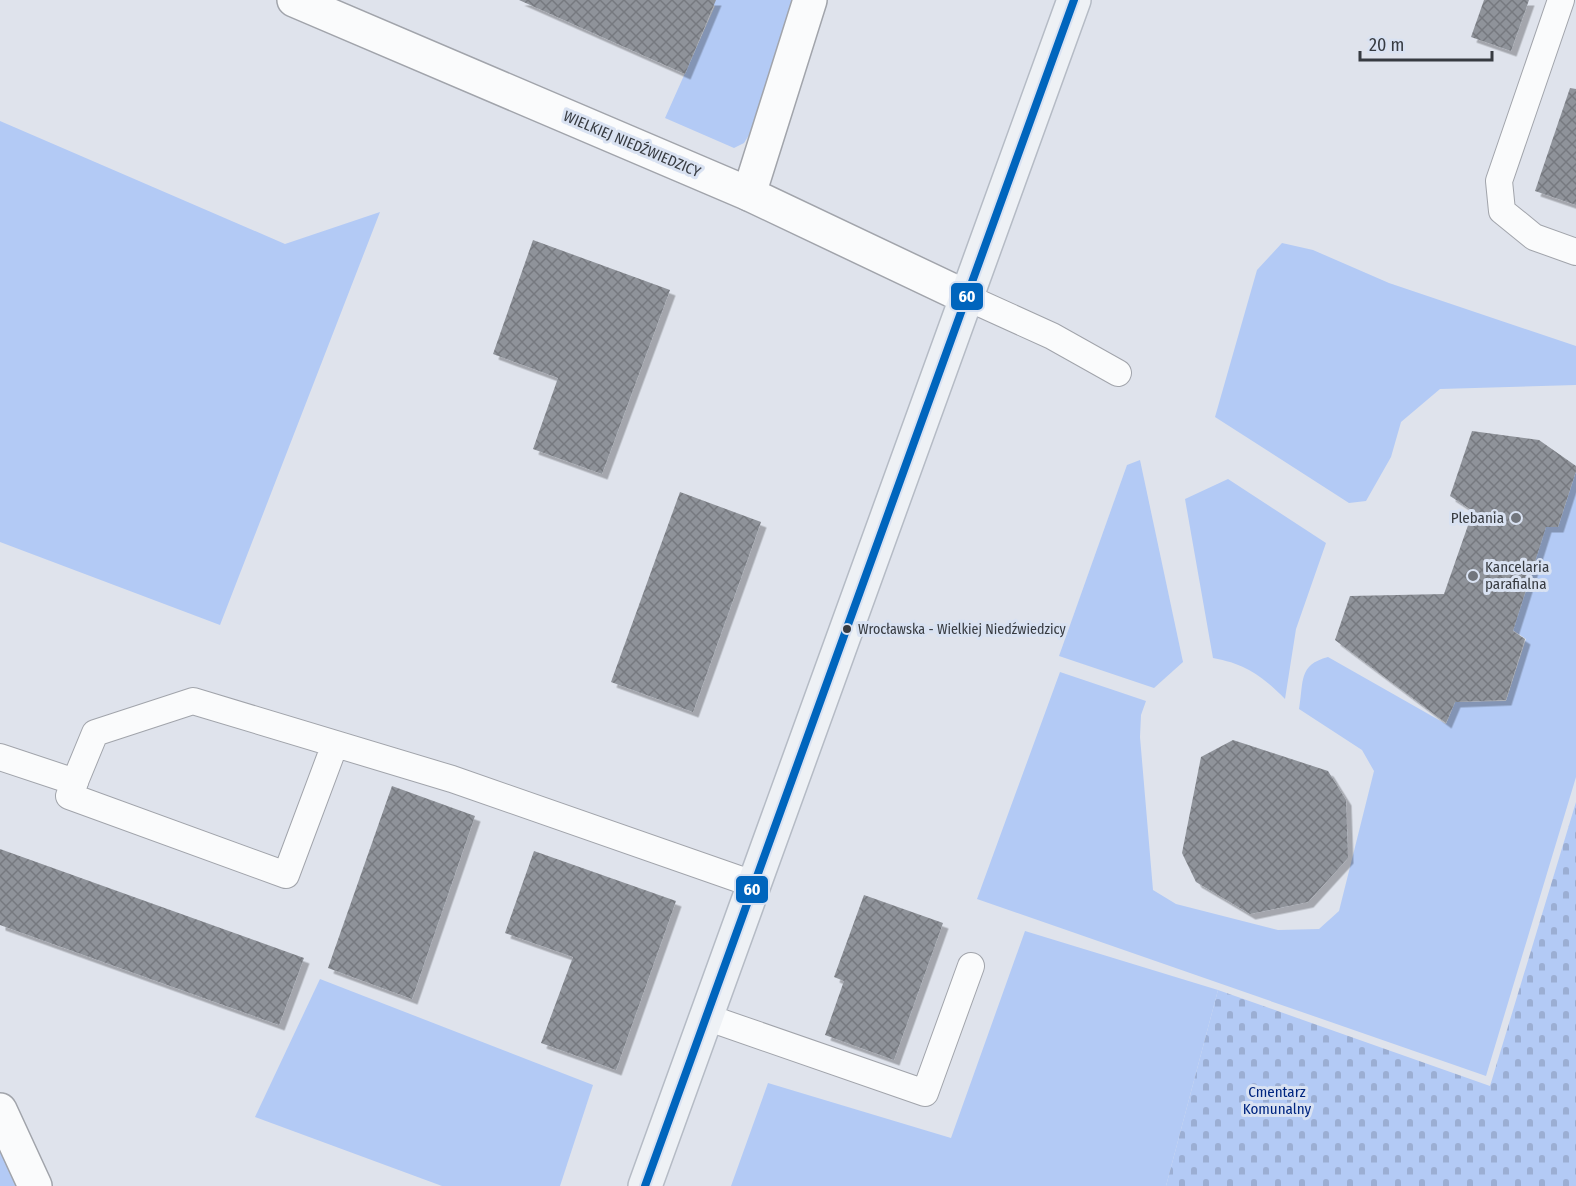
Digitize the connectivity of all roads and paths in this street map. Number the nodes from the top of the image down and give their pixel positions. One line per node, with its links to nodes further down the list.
1 (294, 0): 5 (street, WIELKIEJ NIEDŹWIEDZICY)
2 (810, 0): 5 (street)
3 (1074, 0): 7 (main road)
4 (1561, 0): 6 (lane)
5 (749, 194): 7 (street, WIELKIEJ NIEDŹWIEDZICY)
6 (1576, 252)
7 (966, 297): 8 (lane); 12 (main road)
8 (1118, 373)
9 (334, 744): 11 (lane); 11 (lane); 12 (lane)
10 (0, 757): 11 (lane)
11 (75, 782)
12 (753, 884): 14 (main road)
13 (971, 966): 14 (lane)
14 (706, 1017): 17 (main road)
15 (0, 1110): 16 (street)
16 (35, 1186)
17 (645, 1186)

